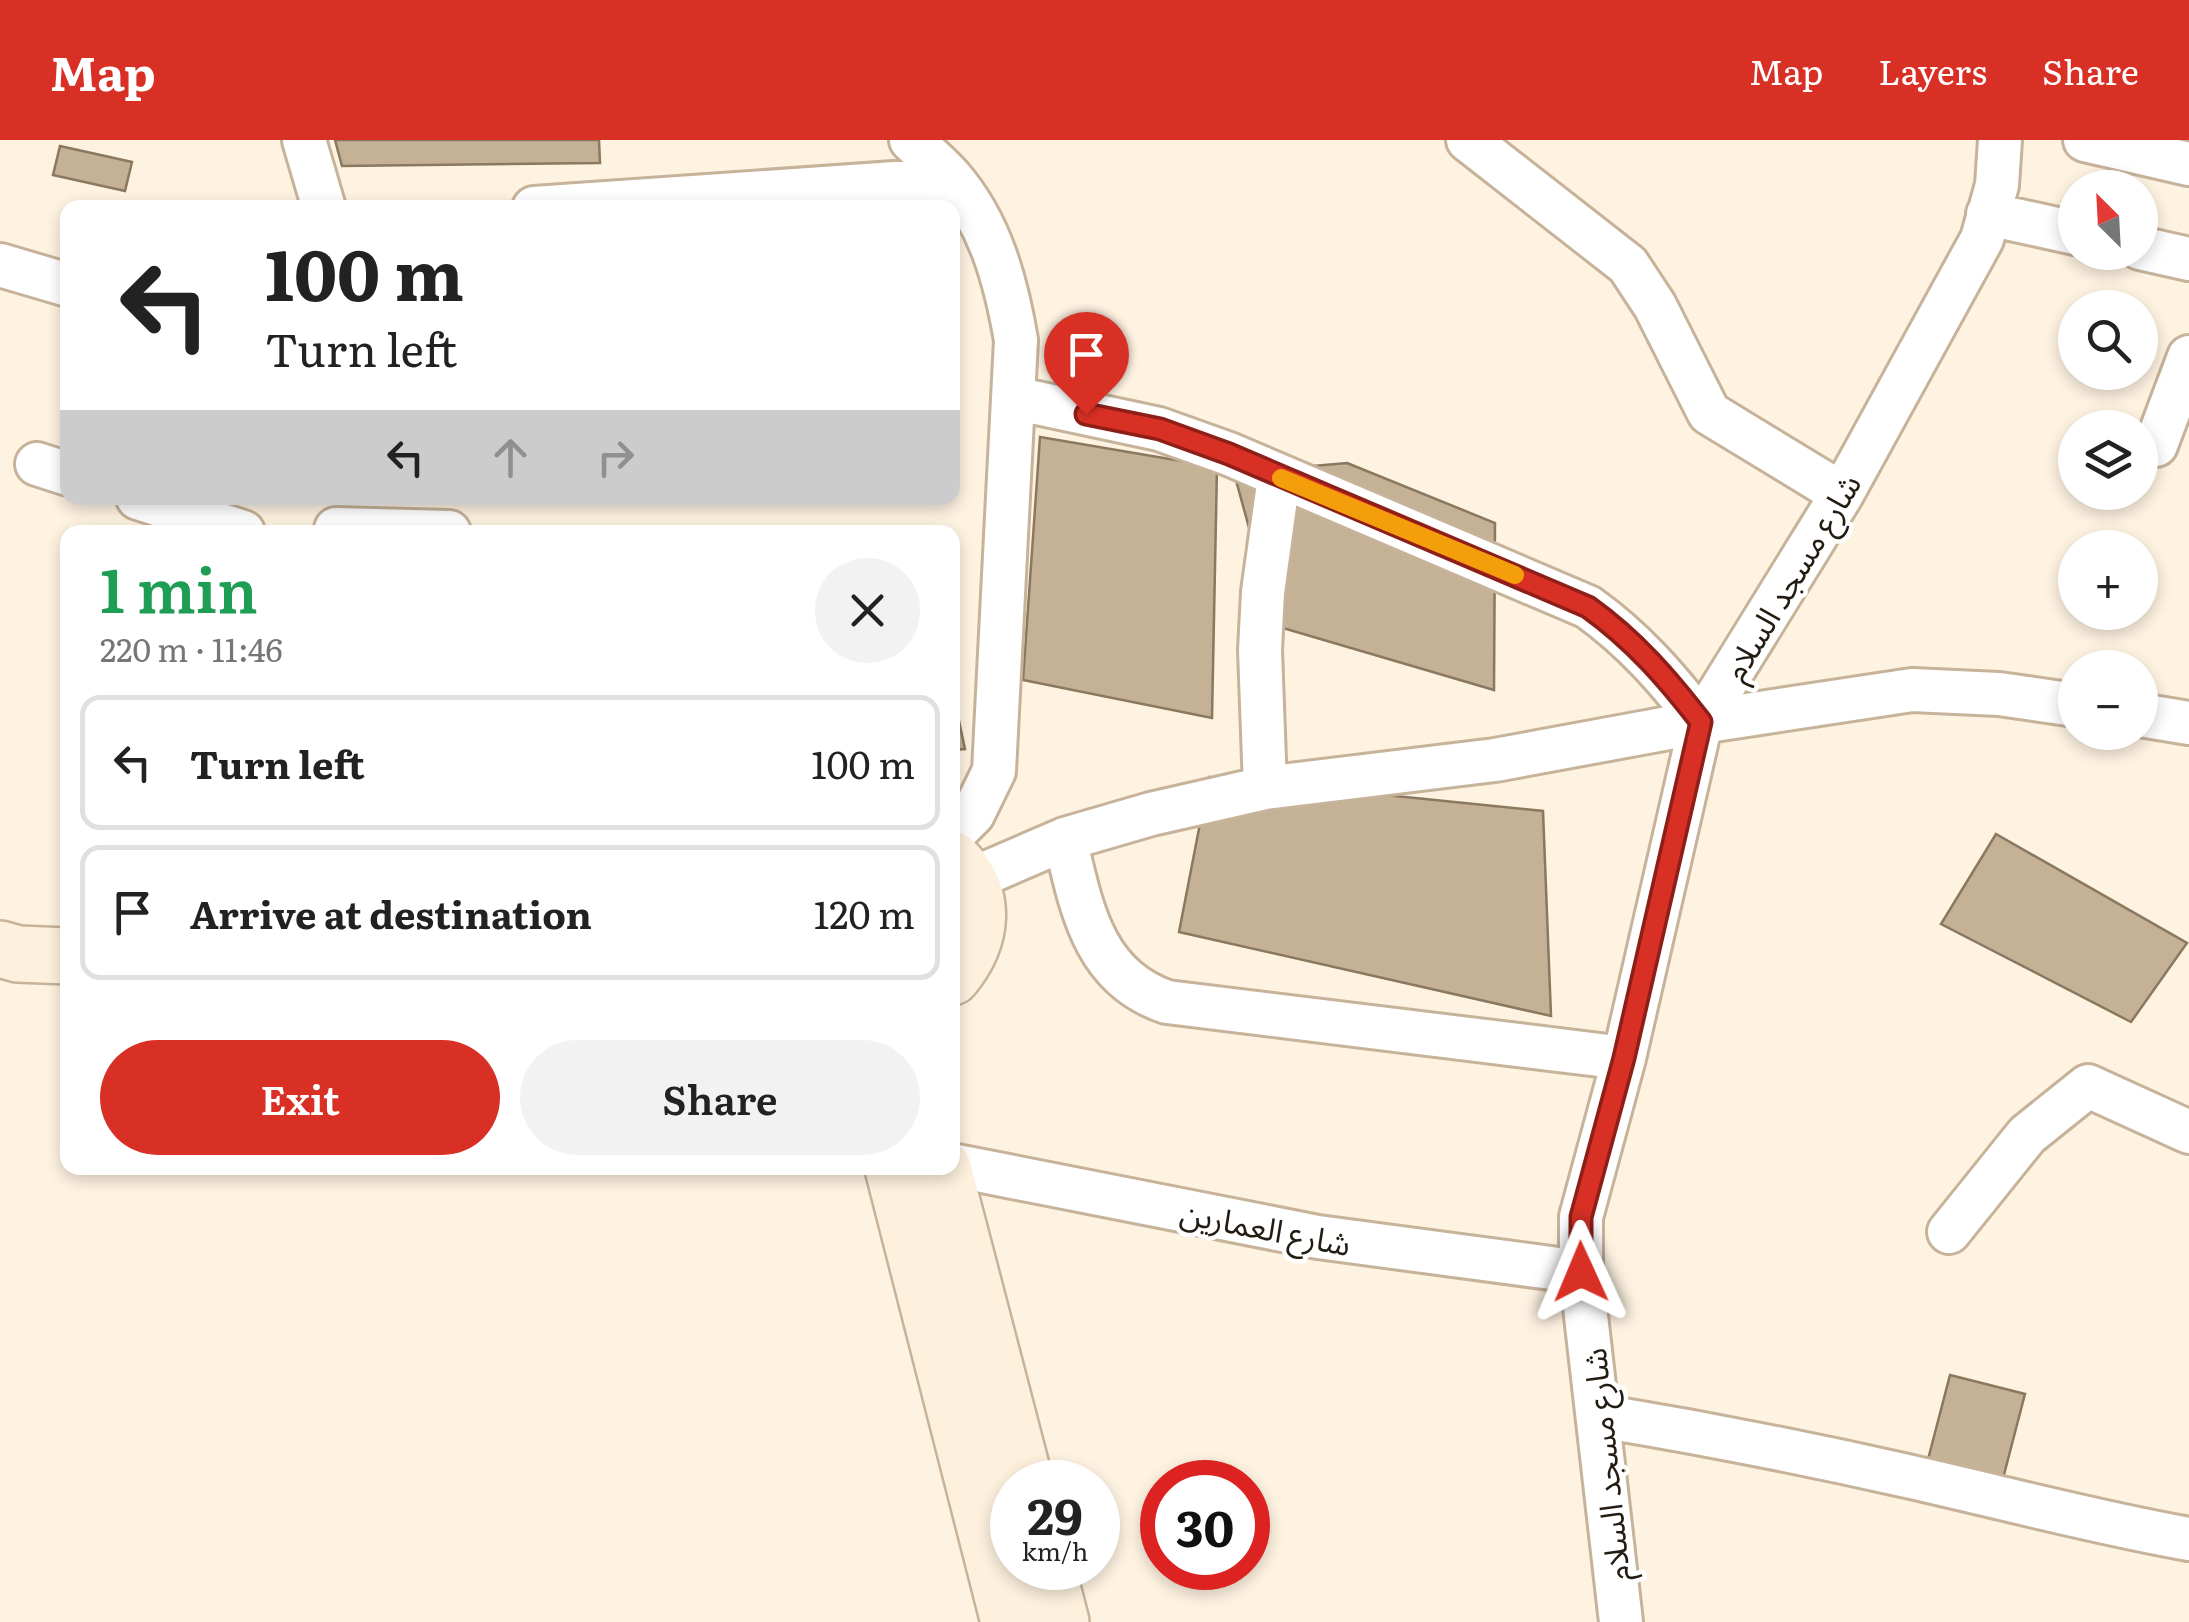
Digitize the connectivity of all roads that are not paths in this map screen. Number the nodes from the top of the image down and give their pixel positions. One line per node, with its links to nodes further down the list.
1 (304, 140): 8 (street)
2 (911, 140): 7 (street)
3 (1468, 140): 20 (street)
4 (2000, 140): 10 (street, شارع مسجد السلام)
5 (2084, 140): 6 (street)
6 (2189, 164)
7 (952, 180): 9 (street); 17 (street)
8 (322, 200)
9 (653, 200)
10 (1988, 214): 11 (street); 20 (street, شارع مسجد السلام)
11 (2058, 229)
12 (2158, 252): 13 (street)
13 (2189, 258)
14 (0, 265): 15 (street)
15 (60, 283)
16 (2189, 357): 18 (street)
17 (1014, 398): 19 (street); 31 (street)
18 (2158, 440)
19 (1279, 477): 27 (street); 29 (street)
20 (1842, 494): 27 (street, شارع مسجد السلام)
21 (160, 505): 23 (street)
22 (338, 519): 24 (street)
23 (221, 525)
24 (389, 525)
25 (2058, 703): 27 (street)
26 (2158, 718): 28 (street)
27 (1701, 722): 29 (street); 39 (street, شارع مسجد السلام)
28 (2189, 723)
29 (1265, 788): 30 (street)
30 (1064, 838): 32 (street); 39 (street)
31 (960, 852)
32 (960, 858)
33 (960, 863): 36 (main road)
34 (0, 950): 35 (main road)
35 (60, 956)
36 (960, 968)
37 (0, 982): 38 (main road)
38 (60, 988)
39 (1624, 1058): 45 (street, شارع مسجد السلام)
40 (2189, 1132): 44 (street)
41 (960, 1167): 45 (street, شارع العمارين)
42 (896, 1175): 50 (main road)
43 (945, 1175): 47 (main road)
44 (1949, 1232)
45 (1581, 1272): 46 (street, شارع مسجد السلام)
46 (1600, 1416): 48 (street); 52 (street, شارع مسجد السلام)
47 (1018, 1460)
48 (2189, 1539)
49 (1053, 1590): 51 (main road)
50 (1008, 1622)
51 (1061, 1622)
52 (1621, 1622)

